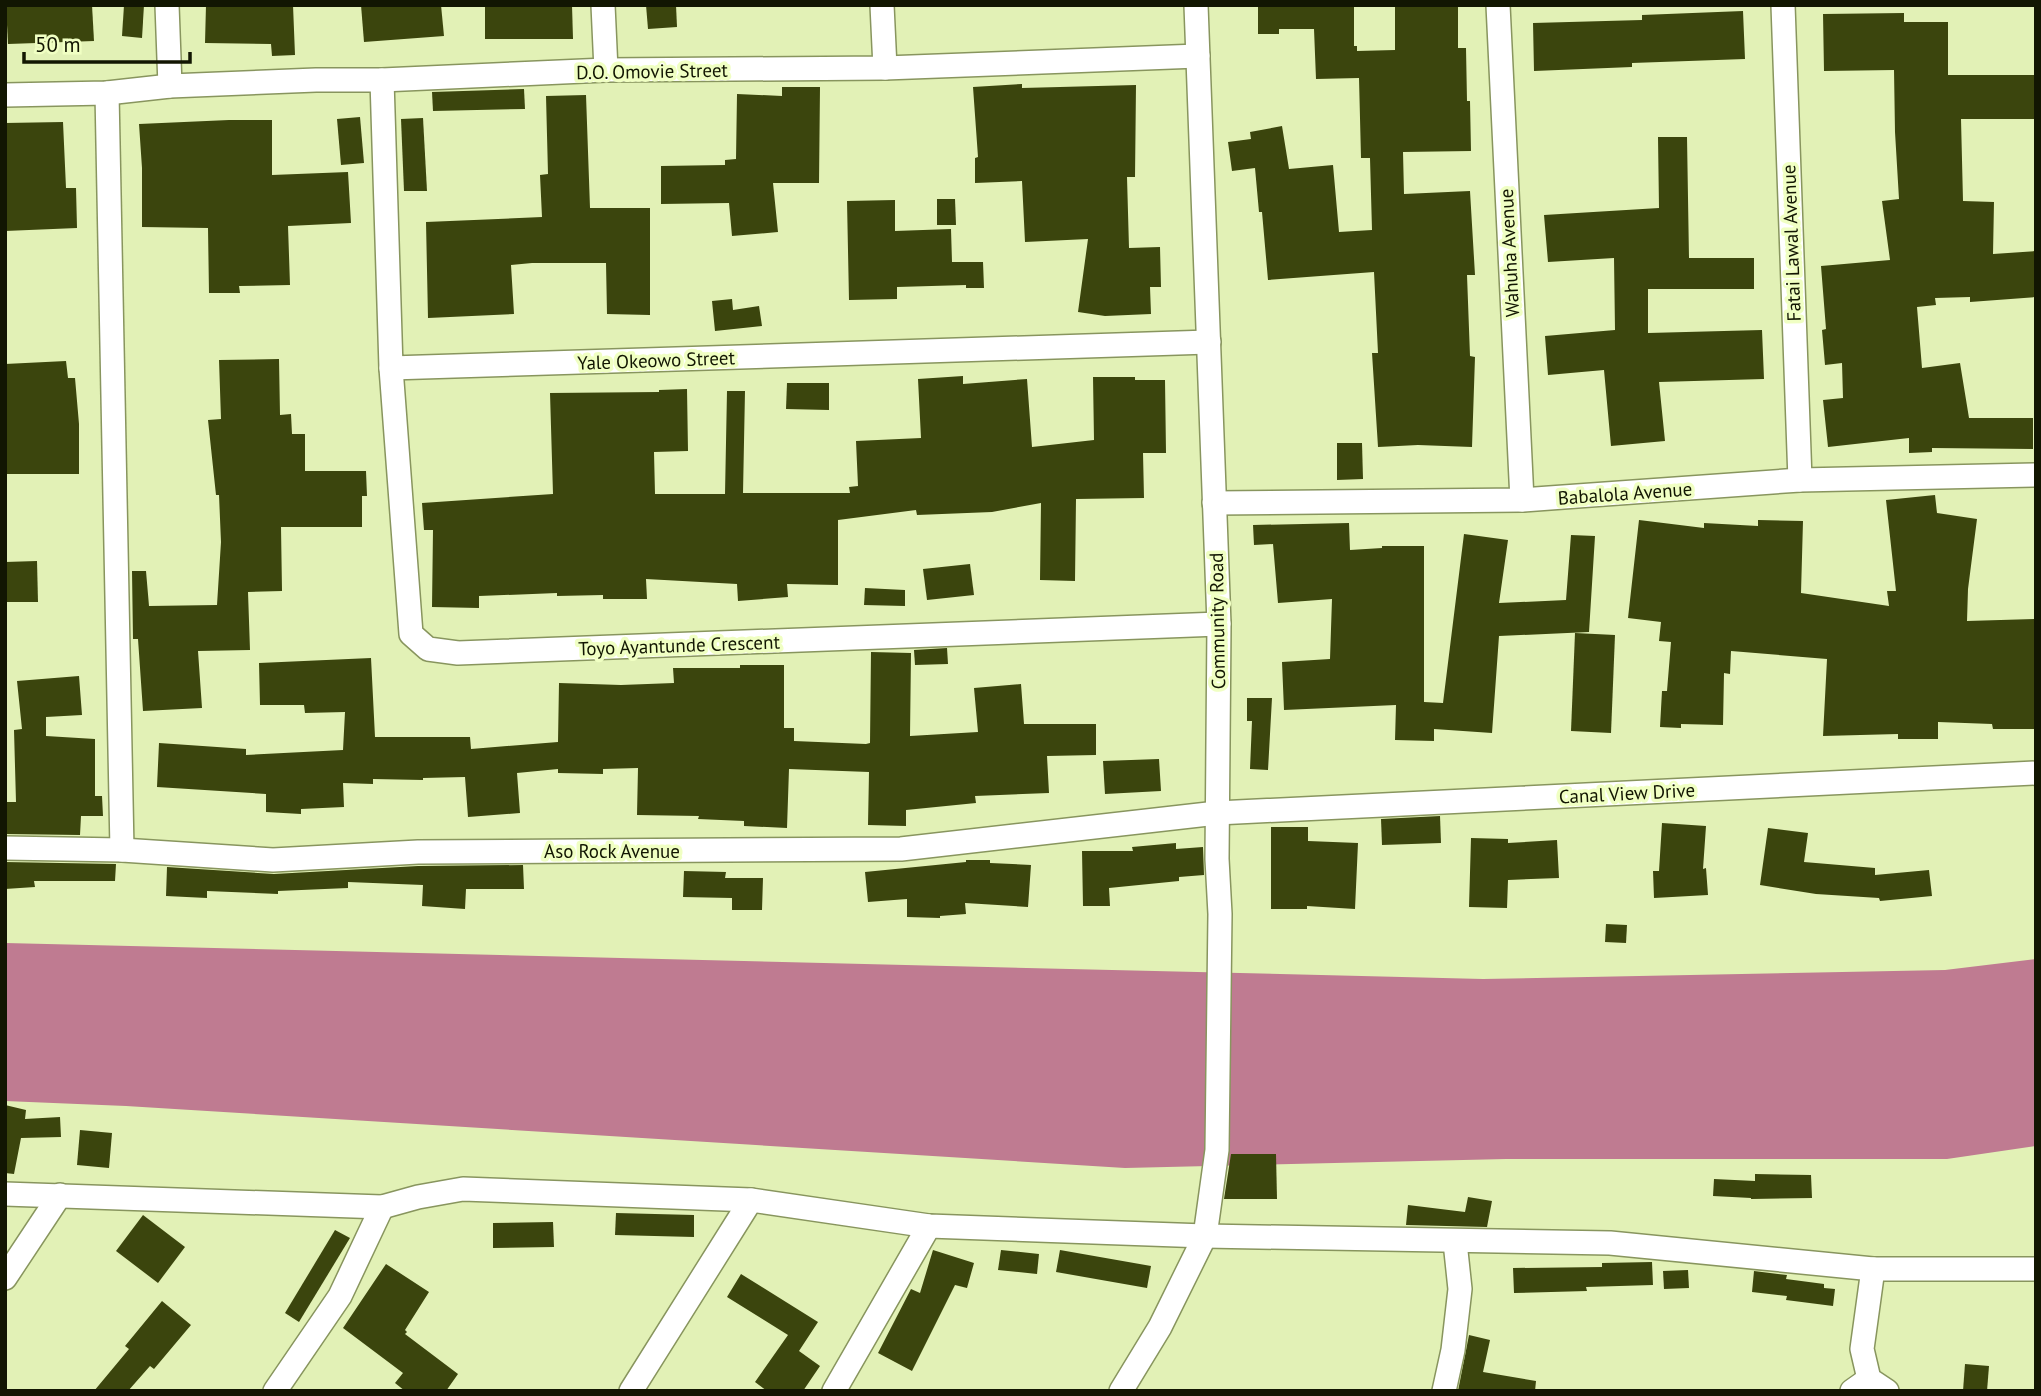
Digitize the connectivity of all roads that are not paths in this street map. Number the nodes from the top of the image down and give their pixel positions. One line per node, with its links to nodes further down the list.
1 (167, 5): 11 (street)
2 (603, 5): 9 (street)
3 (882, 5): 8 (street)
4 (1196, 5): 7 (street, Community Road)
5 (1498, 5): 18 (street, Wahuha Avenue)
6 (1783, 5): 17 (street, Fatai Lawal Avenue)
7 (1198, 57): 8 (street, D.O. Omovie Street); 14 (street, Community Road)
8 (885, 68): 9 (street, D.O. Omovie Street)
9 (606, 70): 10 (street, D.O. Omovie Street)
10 (382, 80): 11 (street, D.O. Omovie Street); 15 (street)
11 (170, 86): 12 (street, D.O. Omovie Street)
12 (107, 93): 13 (street, D.O. Omovie Street); 24 (street)
13 (5, 95)
14 (1209, 342): 15 (street, Yale Okeowo Street); 19 (street, Community Road)
15 (391, 368): 20 (street, Toyo Ayantunde Crescent)
16 (2036, 475): 17 (street, Babalola Avenue)
17 (1800, 480): 18 (street, Babalola Avenue)
18 (1522, 500): 19 (street, Babalola Avenue)
19 (1214, 503): 20 (street, Community Road)
20 (1219, 624): 22 (street, Community Road)
21 (2036, 773): 22 (street, Canal View Drive)
22 (1217, 813): 24 (street, Aso Rock Avenue); 30 (street, Community Road)
23 (5, 848): 24 (street, Aso Rock Avenue)
24 (122, 850)
25 (5, 1194): 26 (street)
26 (60, 1195): 28 (street); 34 (street)
27 (751, 1200): 28 (street); 29 (street); 37 (street)
28 (382, 1207): 36 (street)
29 (929, 1226): 30 (street); 38 (street)
30 (1205, 1236): 31 (street); 39 (street, Community Road)
31 (1455, 1242): 32 (street); 40 (street)
32 (1873, 1269): 33 (street); 35 (street)
33 (2036, 1269)
34 (5, 1278)
35 (1869, 1387)
36 (275, 1391)
37 (631, 1391)
38 (834, 1391)
39 (1121, 1391)
40 (1444, 1391)

